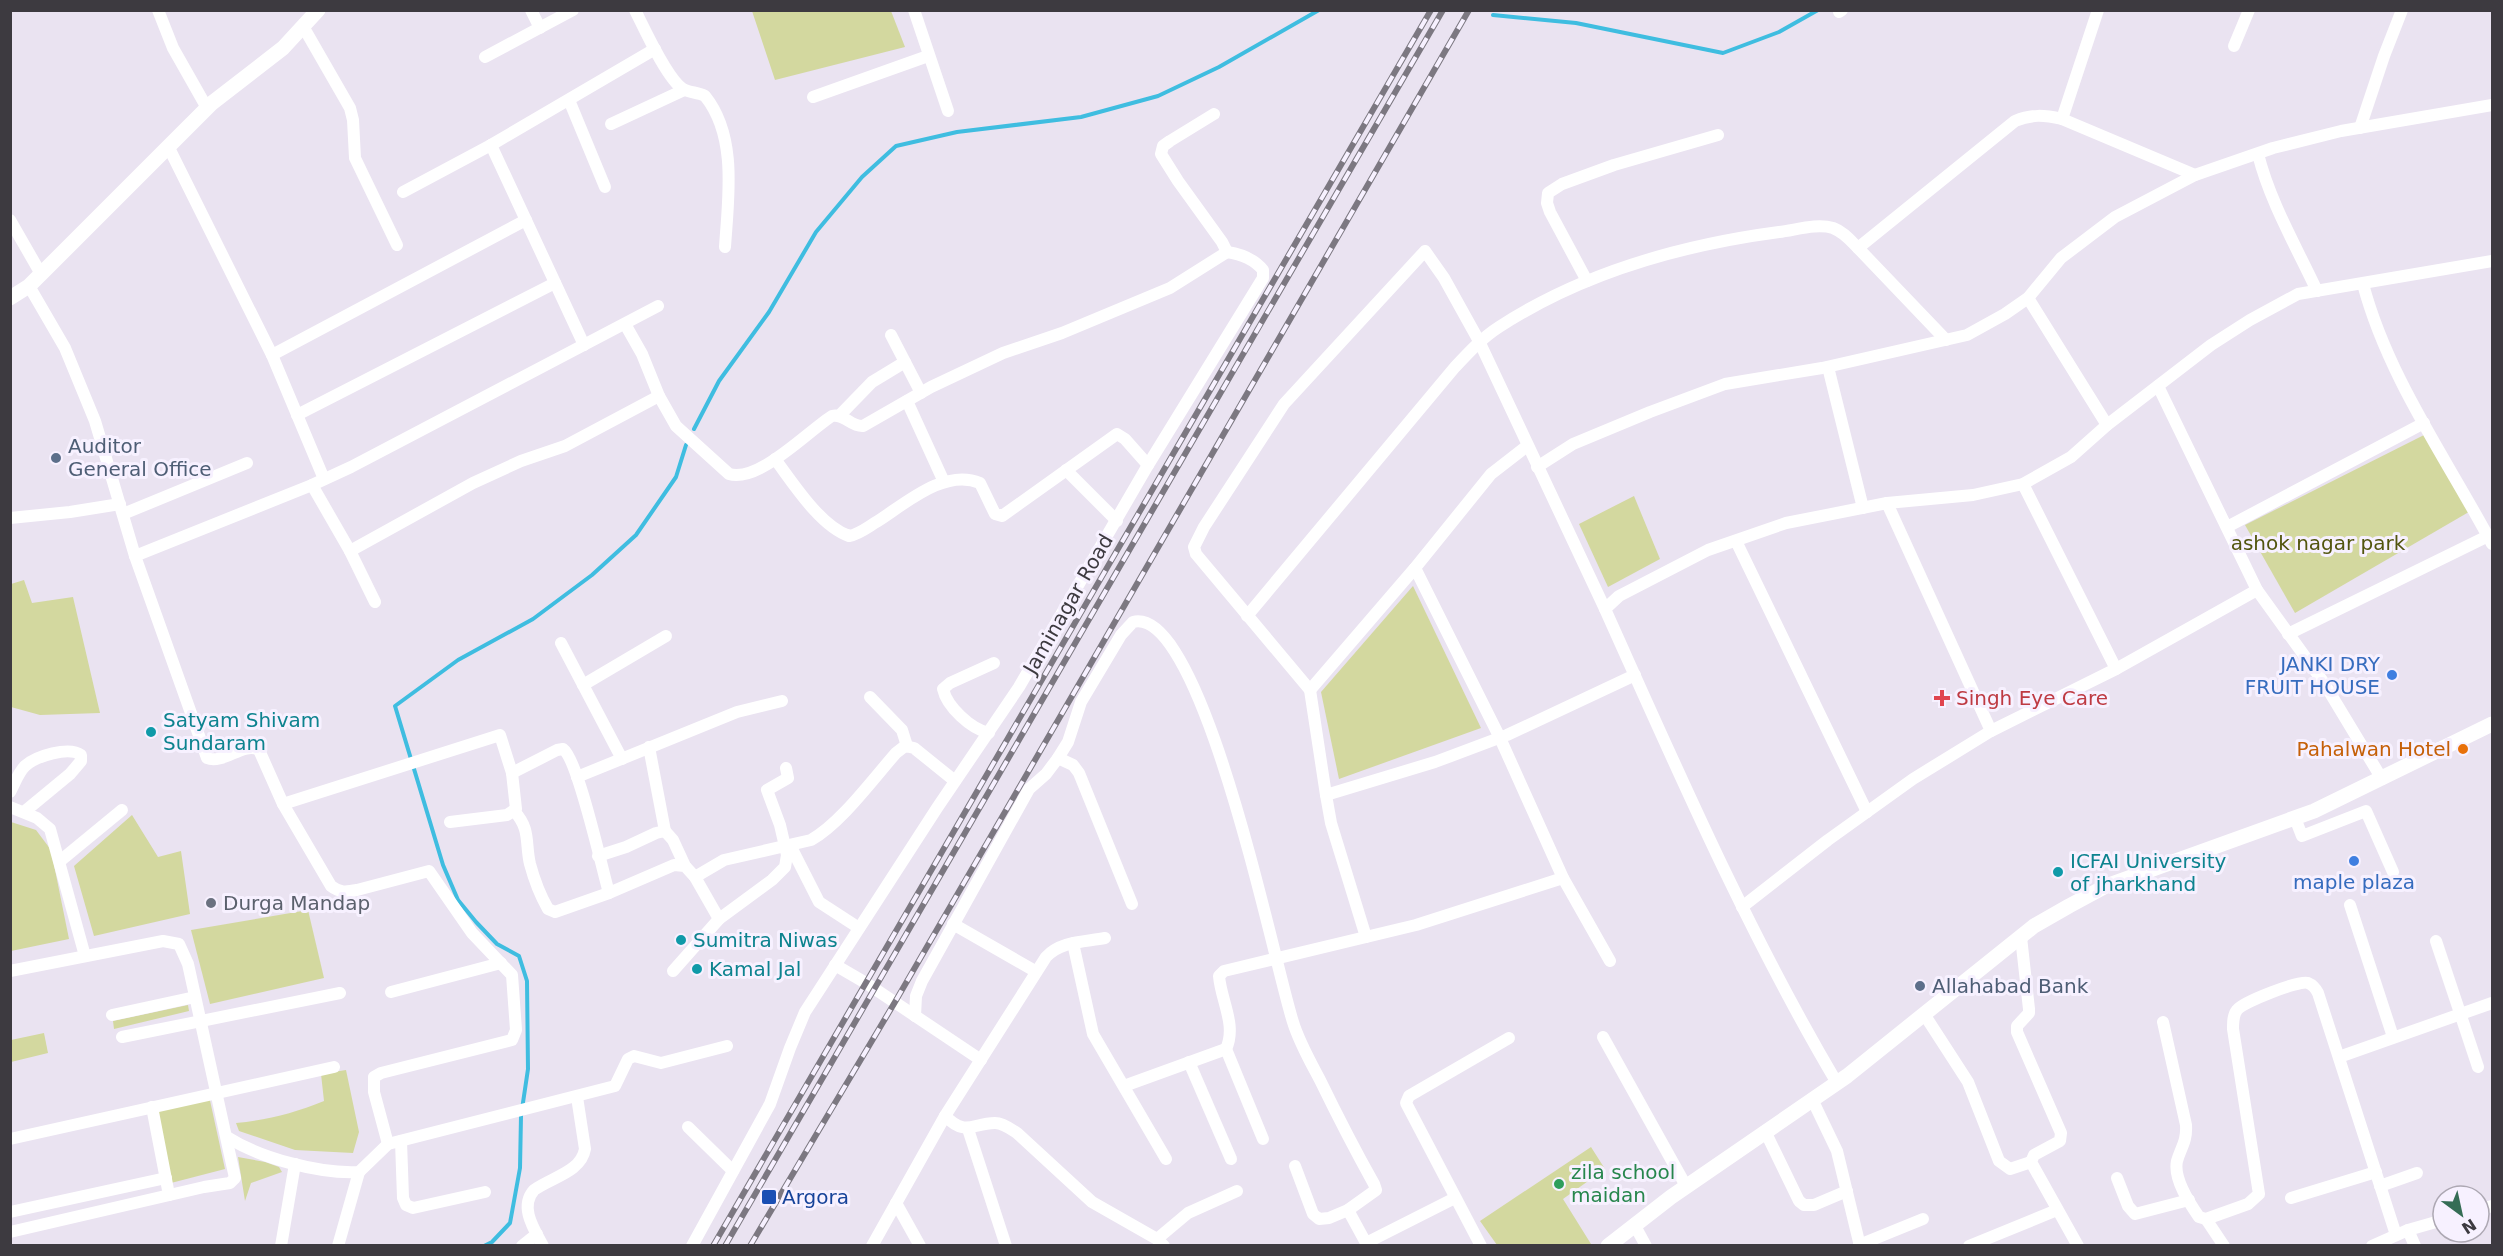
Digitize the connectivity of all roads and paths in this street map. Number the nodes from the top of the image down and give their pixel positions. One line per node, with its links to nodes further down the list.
1 (158, 10): 20 (street)
2 (318, 10): 10 (street)
3 (531, 10): 11 (street)
4 (573, 10): 11 (street)
5 (635, 10): 13 (street)
6 (914, 10): 14 (street)
7 (2098, 10): 23 (street)
8 (2249, 10): 12 (street)
9 (2402, 10): 25 (street)
10 (304, 27): 20 (street); 35 (street)
11 (540, 28): 15 (street)
12 (2234, 46)
13 (655, 49): 16 (street); 18 (street)
14 (928, 56): 17 (street); 21 (street)
15 (485, 57)
16 (684, 90): 24 (street); 36 (street)
17 (813, 97)
18 (569, 100): 27 (street); 31 (street)
19 (2493, 105): 25 (street)
20 (207, 108): 28 (street)
21 (948, 111)
22 (1214, 114): 38 (street)
23 (2062, 119): 30 (street); 37 (street)
24 (611, 124)
25 (2360, 128): 29 (street)
26 (1718, 135): 41 (street)
27 (491, 145): 32 (street); 34 (street)
28 (168, 146): 40 (street); 54 (street)
29 (2258, 154): 30 (street); 45 (street)
30 (2195, 175): 47 (street)
31 (605, 187)
32 (403, 192)
33 (10, 220): 40 (street)
34 (526, 220): 42 (street); 54 (street)
35 (397, 245)
36 (725, 247)
37 (1858, 248): 41 (street); 51 (street)
38 (1227, 252): 58 (street); 68 (street, Jaminagar Road)
39 (2493, 261): 43 (street)
40 (41, 274): 44 (street)
41 (1587, 281): 52 (street)
42 (555, 283): 53 (street); 62 (street)
43 (2363, 284): 45 (street); 63 (street)
44 (29, 286): 46 (street); 77 (street)
45 (2317, 291): 57 (street)
46 (10, 298)
47 (2028, 298): 51 (street); 64 (street)
48 (658, 306): 49 (street)
49 (625, 324): 53 (street); 59 (street)
50 (891, 335): 55 (street)
51 (1946, 340): 56 (street)
52 (1479, 341): 65 (street); 89 (street); 89 (street)
53 (584, 345): 71 (street)
54 (272, 355): 62 (street)
55 (905, 362): 58 (street); 61 (street)
56 (1828, 367): 69 (street); 76 (street)
57 (2158, 386): 64 (street); 80 (street)
58 (921, 393): 60 (street)
59 (659, 396): 66 (street); 83 (street)
60 (907, 401): 61 (street); 72 (street)
61 (840, 415): 66 (street)
62 (297, 416): 71 (street)
63 (2424, 423): 80 (street); 81 (street)
64 (2107, 425): 73 (street)
65 (1527, 446): 69 (street); 85 (street)
66 (775, 459): 72 (street)
67 (247, 464): 77 (street)
68 (1148, 465): 70 (street); 79 (street, Jaminagar Road)
69 (1537, 467): 88 (street)
70 (1066, 470): 72 (street); 79 (street)
71 (324, 479): 74 (street)
72 (944, 482)
73 (2023, 484): 75 (street); 94 (street)
74 (312, 485): 83 (street); 84 (street)
75 (1887, 503): 76 (street); 101 (street)
76 (1863, 508): 82 (street)
77 (121, 509): 78 (street); 84 (street)
78 (10, 518)
79 (1117, 520): 102 (street, Jaminagar Road)
80 (2227, 527): 86 (street)
81 (2490, 540): 90 (street)
82 (1736, 541): 88 (street); 120 (street)
83 (350, 551): 87 (street)
84 (135, 556): 115 (street)
85 (1415, 568): 97 (street); 103 (street)
86 (2257, 590): 90 (street); 94 (street)
87 (375, 602)
88 (1605, 609): 95 (street)
89 (1247, 616): 97 (street)
90 (2288, 634): 111 (street)
91 (666, 636): 96 (street)
92 (561, 643): 96 (street)
93 (994, 663): 102 (street)
94 (2116, 669): 101 (street)
95 (1635, 675): 103 (street); 134 (street)
96 (583, 684): 107 (street)
97 (1310, 690): 114 (street)
98 (870, 696): 104 (street)
99 (782, 701): 105 (street)
100 (2493, 724): 111 (street)
101 (1991, 731): 120 (street)
102 (989, 733): 112 (street, Jaminagar Road)
103 (1500, 738): 114 (street); 130 (street)
104 (907, 746): 112 (street); 124 (street)
105 (649, 747): 107 (street); 123 (street)
106 (1058, 758): 132 (street); 136 (street); 144 (street)
107 (622, 759): 110 (street)
108 (786, 768): 124 (street)
109 (512, 773): 110 (street); 115 (street); 118 (street)
110 (578, 777): 125 (street)
111 (2382, 779): 121 (street)
112 (955, 781): 137 (street, Jaminagar Road)
113 (10, 792): 119 (street)
114 (1326, 795): 140 (street)
115 (283, 804): 146 (street)
116 (10, 807): 119 (street)
117 (122, 810): 126 (street)
118 (514, 811): 122 (street); 131 (street)
119 (24, 812): 126 (street)
120 (1867, 812): 134 (street)
121 (2295, 818): 128 (street); 138 (street)
122 (450, 822)
123 (665, 831): 125 (street); 127 (street)
124 (788, 846): 129 (street); 135 (street); 137 (street)
125 (598, 856): 131 (street)
126 (60, 861): 143 (street)
127 (685, 866): 129 (street); 131 (street)
128 (2393, 872)
129 (695, 878): 135 (street)
130 (1563, 878): 140 (street); 145 (street)
131 (609, 893)
132 (1131, 904)
133 (2350, 905): 161 (street)
134 (1742, 907): 172 (street)
135 (719, 919): 149 (street)
136 (953, 924): 150 (street); 158 (street)
137 (859, 928): 147 (street, Jaminagar Road)
138 (2021, 937): 156 (street); 188 (street)
139 (1105, 938): 142 (street)
140 (1366, 938): 144 (street)
141 (2436, 941): 155 (street)
142 (1073, 943): 150 (street); 173 (street)
143 (85, 956): 148 (street); 153 (street)
144 (1277, 959): 166 (street); 207 (street)
145 (1610, 962)
146 (501, 963): 151 (street); 185 (street)
147 (836, 965): 158 (street); 191 (street, Jaminagar Road)
148 (10, 971)
149 (673, 971)
150 (1035, 971): 168 (street)
151 (391, 992)
152 (340, 993): 159 (street)
153 (195, 997): 157 (street); 159 (street)
154 (2493, 1003): 155 (street)
155 (2460, 1013): 161 (street); 171 (street)
156 (1924, 1014): 172 (street); 188 (street)
157 (112, 1015)
158 (915, 1016): 168 (street)
159 (200, 1019): 162 (street); 174 (street)
160 (2163, 1022): 205 (street)
161 (2393, 1036): 167 (street)
162 (122, 1037)
163 (1603, 1037): 197 (street)
164 (1509, 1038): 203 (street)
165 (727, 1047): 175 (street)
166 (1226, 1048): 169 (street); 184 (street)
167 (2339, 1057): 193 (street); 211 (street)
168 (979, 1062): 178 (street)
169 (1189, 1062): 173 (street); 187 (street)
170 (334, 1067): 174 (street)
171 (2478, 1067)
172 (1837, 1083): 176 (street)
173 (1124, 1086): 186 (street)
174 (215, 1094): 177 (street); 182 (street)
175 (577, 1097): 185 (street); 216 (street)
176 (1812, 1099): 181 (street); 200 (street)
177 (152, 1107): 183 (street); 195 (street)
178 (945, 1116): 180 (street); 206 (street)
179 (688, 1127): 191 (street)
180 (968, 1129): 217 (street); 225 (street)
181 (1765, 1131): 197 (street); 200 (street)
182 (227, 1137): 189 (street); 202 (street)
183 (10, 1139)
184 (1263, 1139)
185 (395, 1142): 192 (street); 201 (street)
186 (1166, 1159)
187 (1231, 1159)
188 (2031, 1162): 208 (street)
189 (295, 1164): 192 (street); 219 (street)
190 (1294, 1166): 207 (street)
191 (733, 1171): 222 (street, Jaminagar Road)
192 (359, 1172): 220 (street)
193 (2376, 1172): 198 (street); 204 (street)
194 (2417, 1173): 198 (street)
195 (166, 1178): 202 (street); 209 (street)
196 (2117, 1178): 205 (street)
197 (1686, 1186): 212 (street)
198 (2380, 1186): 215 (street)
199 (1237, 1191): 217 (street)
200 (1847, 1191): 229 (street)
201 (485, 1192)
202 (169, 1195): 214 (street)
203 (1455, 1198): 218 (street); 226 (street)
204 (2291, 1198)
205 (2189, 1200): 211 (street)
206 (896, 1203): 223 (street); 224 (street)
207 (1348, 1210): 218 (street)
208 (2057, 1210): 230 (street); 231 (street)
209 (10, 1212)
210 (1923, 1219): 229 (street)
211 (2206, 1219): 232 (street)
212 (1634, 1224): 227 (street); 228 (street)
213 (2431, 1224): 215 (street)
214 (10, 1232)
215 (2402, 1232): 233 (street); 234 (street)
216 (540, 1240): 221 (street)
217 (1160, 1242)
218 (1363, 1244)
219 (281, 1245)
220 (338, 1245)
221 (522, 1245)
222 (692, 1245)
223 (872, 1245)
224 (920, 1245)
225 (1006, 1245)
226 (1481, 1245)
227 (1608, 1245)
228 (1646, 1245)
229 (1859, 1245)
230 (1969, 1245)
231 (2078, 1245)
232 (2224, 1245)
233 (2372, 1245)
234 (2415, 1245)

